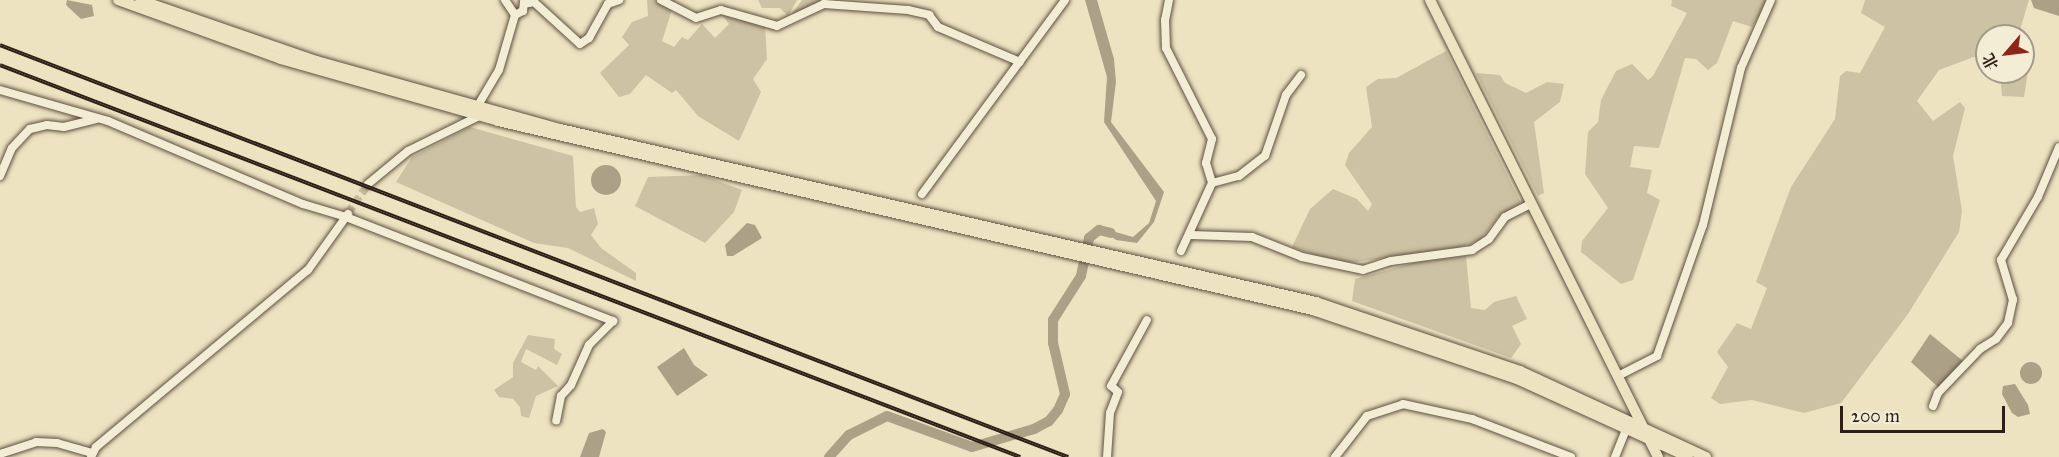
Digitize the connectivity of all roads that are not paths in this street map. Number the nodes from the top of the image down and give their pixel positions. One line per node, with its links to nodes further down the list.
1 (118, 0): 17 (main road)
2 (140, 0): 17 (main road)
3 (505, 0): 12 (street)
4 (620, 0): 11 (street)
5 (661, 0): 13 (street)
6 (1065, 0): 13 (street)
7 (1169, 0): 21 (street)
8 (1422, 0): 14 (main road)
9 (1430, 0): 14 (main road)
10 (1771, 0): 30 (street)
11 (524, 2): 12 (street)
12 (515, 15): 17 (street)
13 (1020, 62): 23 (street)
14 (1467, 73): 24 (main road)
15 (1301, 75): 21 (street)
16 (0, 90): 18 (street)
17 (478, 112): 22 (street); 28 (main road)
18 (98, 118): 20 (street); 25 (street)
19 (2059, 147): 31 (street)
20 (0, 176)
21 (1212, 183): 26 (street)
22 (368, 184)
23 (921, 194)
24 (1532, 203): 26 (street); 30 (main road)
25 (347, 215): 32 (street); 37 (street)
26 (1191, 235): 27 (street)
27 (1181, 250)
28 (1099, 255): 33 (main road); 34 (main road)
29 (1147, 320): 38 (street)
30 (1618, 376): 33 (main road)
31 (1933, 406)
32 (556, 421)
33 (1642, 425): 35 (main road); 44 (main road)
34 (1627, 427): 35 (main road); 41 (street)
35 (1648, 437): 42 (main road); 43 (main road)
36 (0, 454): 37 (street)
37 (91, 455)
38 (1107, 457)
39 (1335, 457): 40 (street)
40 (1571, 457)
41 (1615, 457)
42 (1658, 457)
43 (1688, 457)
44 (1706, 457)

